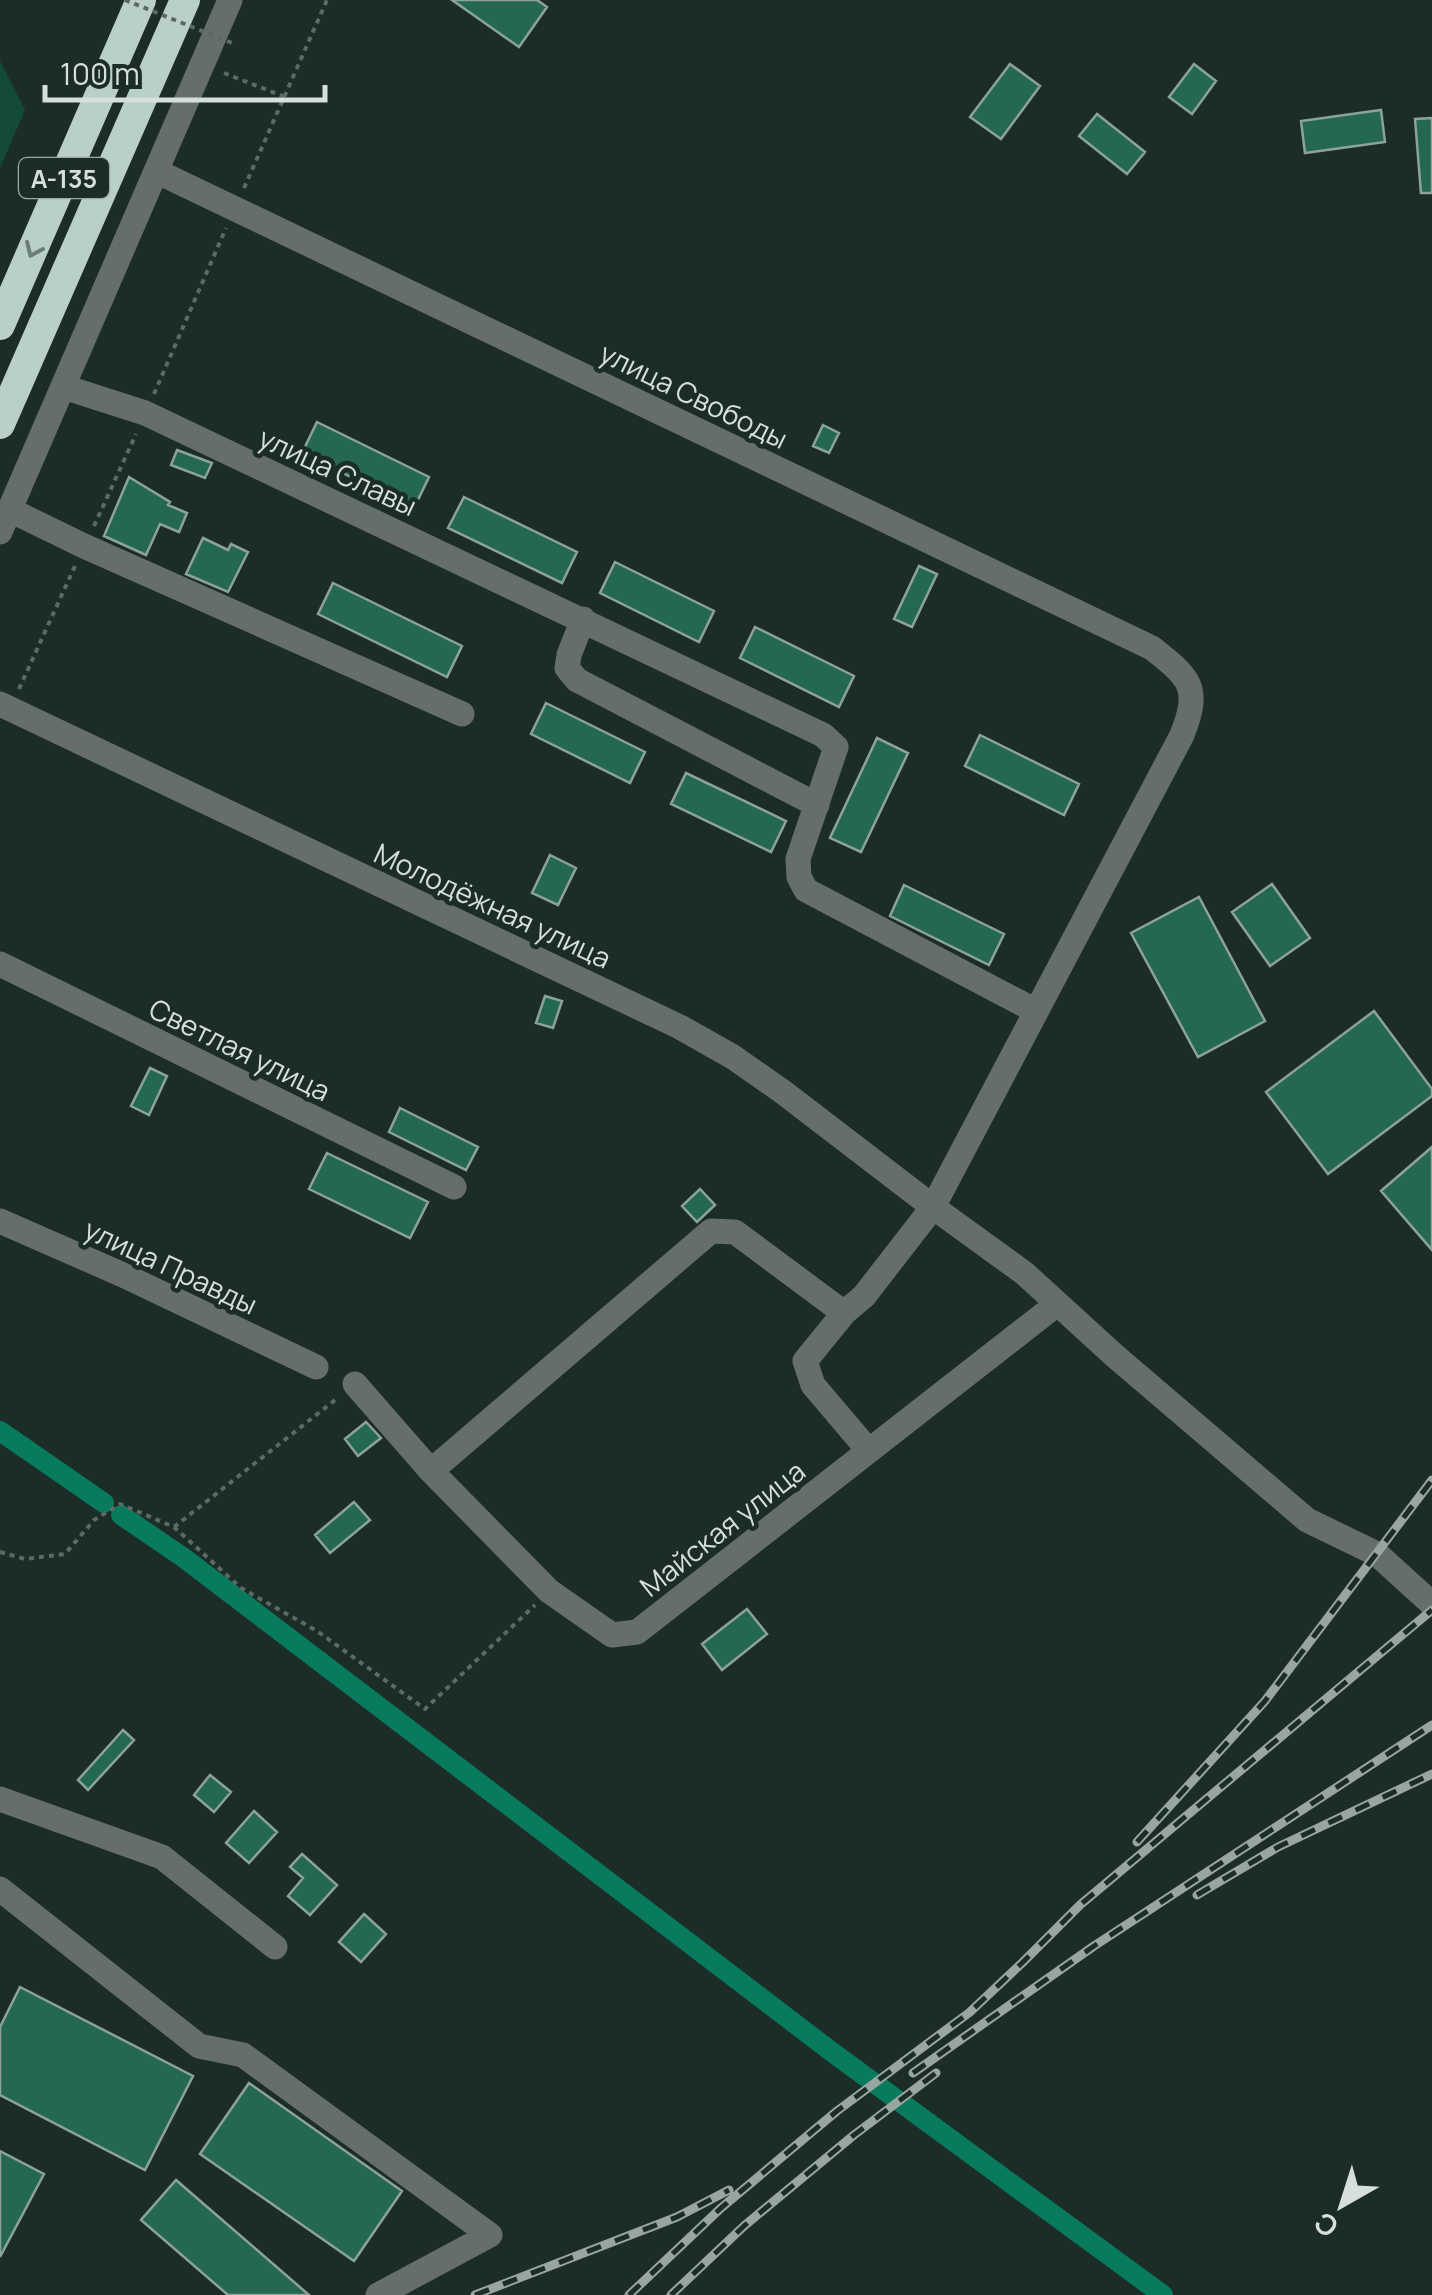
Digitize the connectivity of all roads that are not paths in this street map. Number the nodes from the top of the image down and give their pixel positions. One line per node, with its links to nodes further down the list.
1 (141, 0): 5 (highway, А-135, one-way to 5)
2 (185, 0): 7 (highway, А-135)
3 (230, 0): 4 (street)
4 (158, 172): 6 (street); 14 (street, улица Свободы)
5 (0, 325)
6 (64, 387): 8 (street); 9 (street, улица Славы)
7 (0, 424)
8 (5, 521): 11 (street)
9 (583, 619): 12 (street); 12 (street, улица Славы)
10 (5, 706): 16 (street, Молодёжная улица)
11 (462, 714)
12 (817, 806): 14 (street, улица Славы)
13 (0, 964): 15 (street, Светлая улица)
14 (1036, 1011): 16 (street)
15 (454, 1187)
16 (933, 1207): 18 (street, Молодёжная улица); 19 (street)
17 (0, 1221): 20 (street, улица Правды)
18 (1057, 1304): 22 (street, Майская улица); 24 (street, Молодёжная улица)
19 (844, 1313): 22 (street); 23 (street)
20 (316, 1367)
21 (355, 1384): 23 (street, Майская улица)
22 (869, 1451): 23 (street, Майская улица)
23 (432, 1471)
24 (1432, 1604)
25 (0, 1799): 27 (street)
26 (0, 1889): 28 (street)
27 (275, 1947)
28 (378, 2295)

